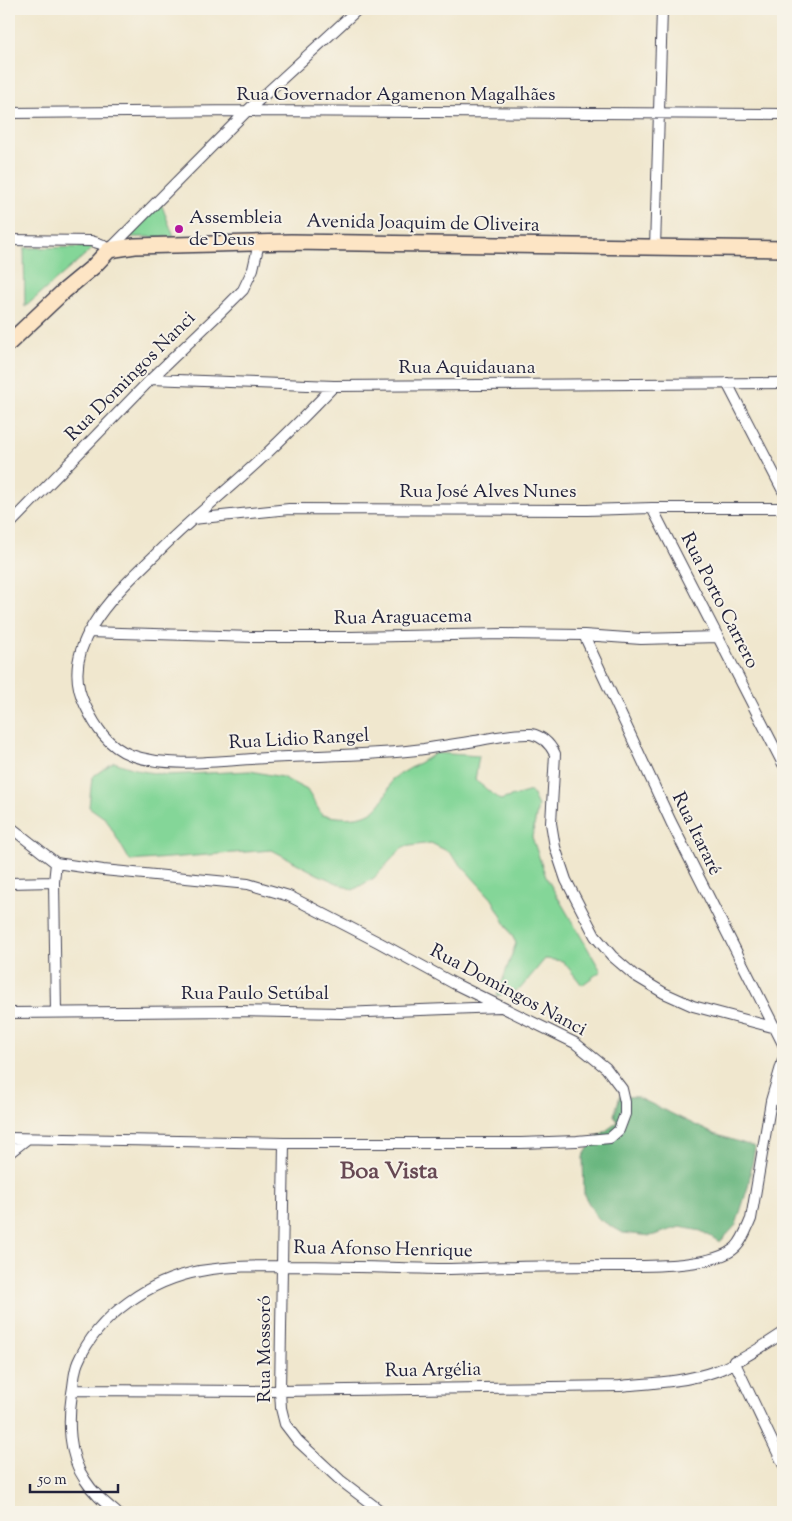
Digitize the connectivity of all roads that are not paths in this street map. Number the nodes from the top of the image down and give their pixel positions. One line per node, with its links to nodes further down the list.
1 (358, 9): 3 (street)
2 (662, 9): 5 (street)
3 (247, 111): 4 (street, Rua Governador Agamenon Magalhães); 5 (street, Rua Governador Agamenon Magalhães); 11 (street)
4 (9, 113)
5 (658, 114): 6 (street, Rua Governador Agamenon Magalhães); 9 (street)
6 (783, 114)
7 (9, 240): 11 (street)
8 (259, 243): 9 (main road, Avenida Joaquim de Oliveira); 11 (main road, Avenida Joaquim de Oliveira); 13 (street, Rua Domingos Nanci)
9 (655, 248): 10 (main road, Avenida Joaquim de Oliveira)
10 (783, 249)
11 (109, 250): 12 (main road)
12 (9, 343)
13 (151, 379): 16 (street, Rua Aquidauana); 21 (street, Rua Domingos Nanci)
14 (783, 382): 15 (street, Rua Aquidauana)
15 (727, 383): 16 (street, Rua Aquidauana); 17 (street)
16 (334, 386): 20 (street, Rua Lidio Rangel)
17 (783, 491)
18 (652, 508): 19 (street, Rua José Alves Nunes); 20 (street, Rua José Alves Nunes); 24 (street, Rua Porto Carrero)
19 (783, 508)
20 (193, 519): 22 (street, Rua Lidio Rangel)
21 (9, 524)
22 (88, 632): 23 (street, Rua Araguacema); 33 (street, Rua Lidio Rangel)
23 (584, 635): 24 (street, Rua Araguacema); 33 (street, Rua Itararé)
24 (718, 637): 25 (street, Rua Porto Carrero)
25 (783, 764)
26 (9, 826): 27 (street, Rua Domingos Nanci)
27 (56, 863): 28 (street); 30 (street, Rua Domingos Nanci)
28 (54, 882): 29 (street); 31 (street)
29 (9, 883)
30 (502, 1007): 31 (street, Rua Paulo Setúbal); 40 (street, Rua Domingos Nanci)
31 (56, 1012): 32 (street, Rua Paulo Setúbal)
32 (9, 1013)
33 (776, 1028): 34 (street, Rua Itararé)
34 (783, 1044)
35 (783, 1060): 37 (street, Rua Afonso Henrique)
36 (783, 1098): 37 (street)
37 (770, 1101): 42 (street, Rua Afonso Henrique)
38 (9, 1138): 39 (street, Rua Domingos Nanci)
39 (26, 1139): 40 (street, Rua Domingos Nanci); 41 (street)
40 (284, 1143): 42 (street, Rua Mossoró)
41 (9, 1153)
42 (283, 1266): 45 (street, Rua Afonso Henrique); 46 (street, Rua Mossoró)
43 (783, 1333): 44 (street, Rua Argélia)
44 (734, 1362): 46 (street, Rua Argélia); 47 (street)
45 (72, 1390): 46 (street, Rua Argélia); 48 (street, Rua Afonso Henrique)
46 (280, 1391): 49 (street, Rua Mossoró)
47 (783, 1464)
48 (116, 1512)
49 (382, 1512)

